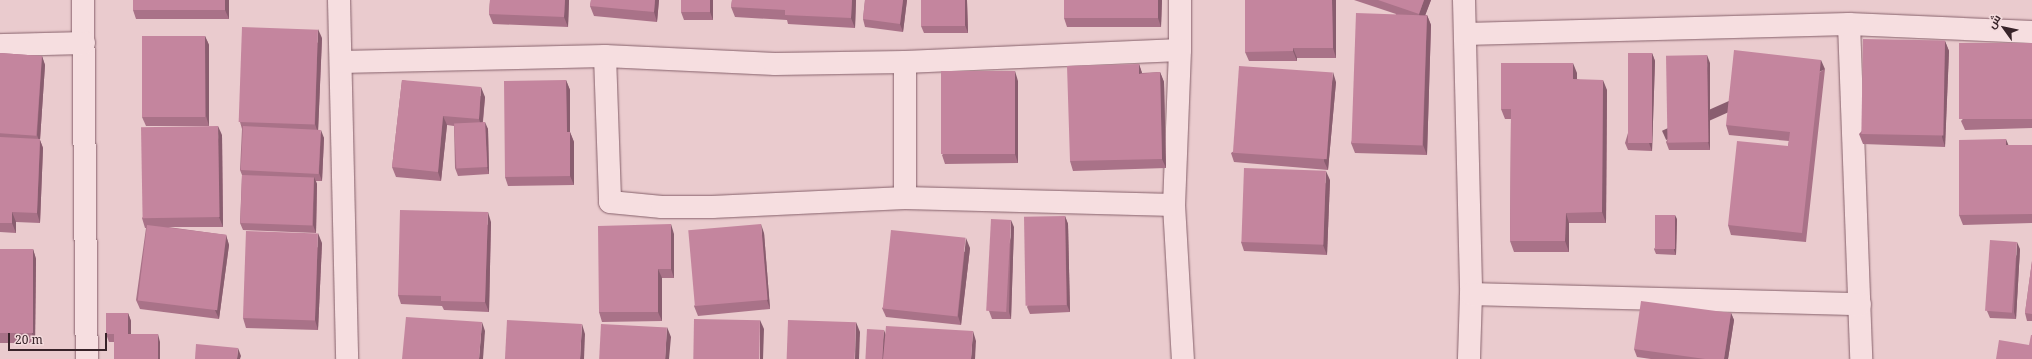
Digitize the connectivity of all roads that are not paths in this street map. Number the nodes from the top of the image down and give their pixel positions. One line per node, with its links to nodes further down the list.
1 (83, 0): 8 (street)
2 (339, 0): 12 (street)
3 (1180, 0): 10 (street)
4 (1464, 0): 7 (street)
5 (1849, 24): 6 (street); 7 (street); 17 (street)
6 (2032, 32)
7 (1465, 34): 16 (street)
8 (84, 43): 9 (street); 18 (street)
9 (0, 45)
10 (1180, 50): 13 (street); 15 (street)
11 (605, 56): 12 (street); 13 (street); 14 (street)
12 (341, 62): 19 (street)
13 (905, 62): 14 (street)
14 (906, 198): 15 (street)
15 (1174, 206): 20 (street)
16 (1471, 294): 17 (street); 21 (street)
17 (1860, 304): 22 (street)
18 (87, 359)
19 (348, 359)
20 (1183, 359)
21 (1469, 359)
22 (1861, 359)

